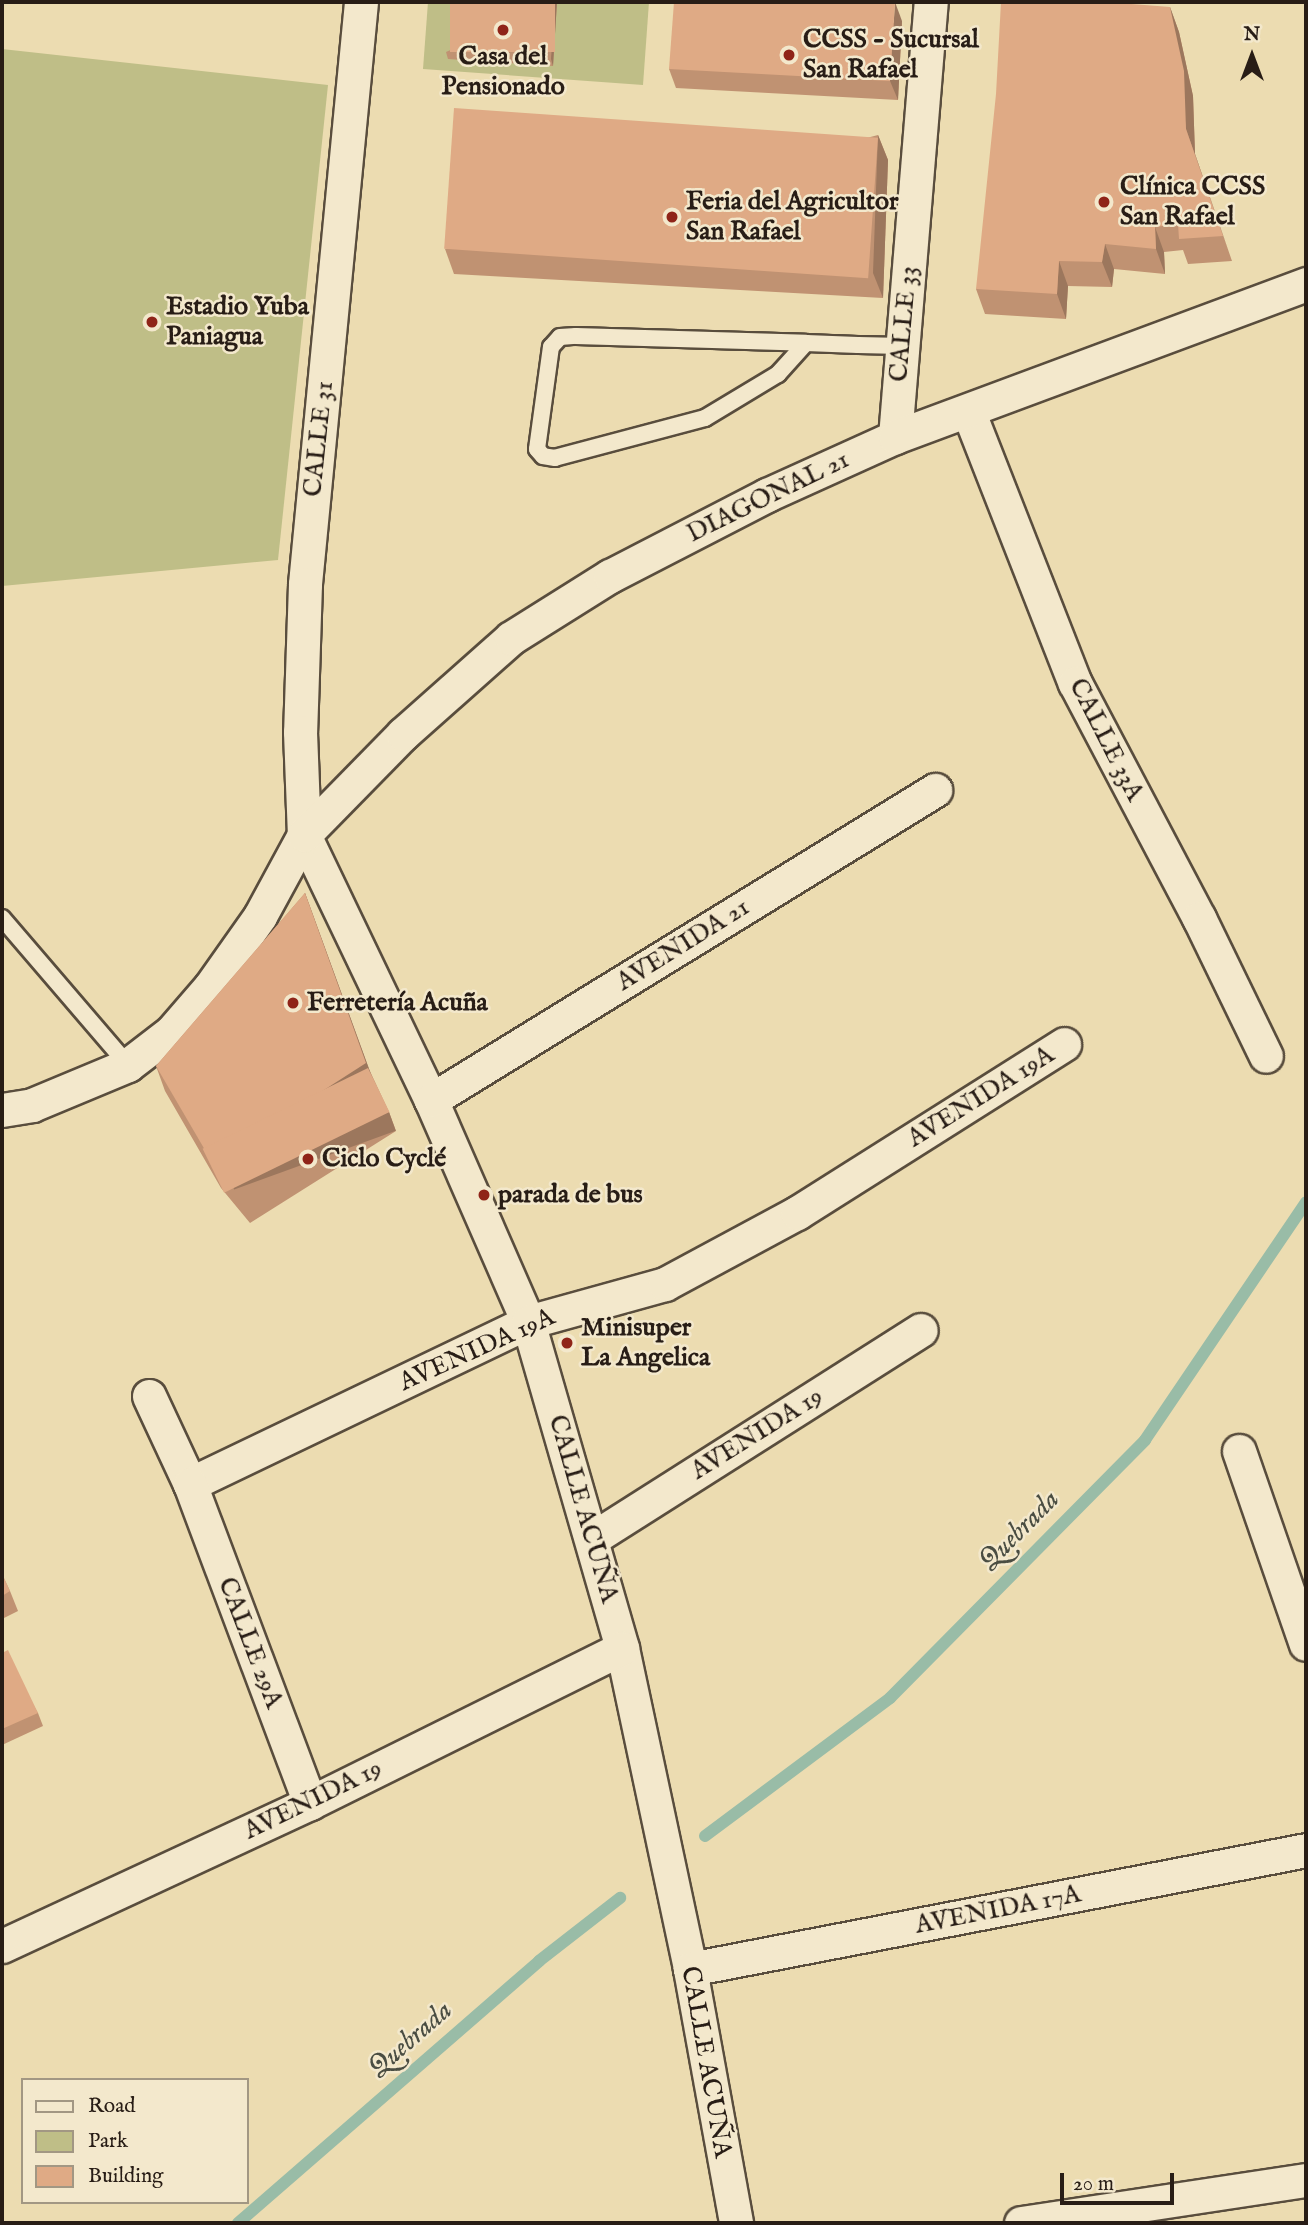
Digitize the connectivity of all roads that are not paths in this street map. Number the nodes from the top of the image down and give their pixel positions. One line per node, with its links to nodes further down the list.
1 (361, 2): 9 (street, CALLE 31)
2 (931, 2): 5 (street, CALLE 33)
3 (1306, 285): 6 (street, DIAGONAL 21)
4 (806, 343): 4 (lane); 5 (lane)
5 (903, 346): 7 (street, CALLE 33)
6 (969, 413): 7 (street, DIAGONAL 21); 12 (street, CALLE 33A)
7 (895, 437): 9 (street, DIAGONAL 21)
8 (935, 790): 14 (street, AVENIDA 21)
9 (304, 835): 13 (street); 14 (street, CALLE ACUÑA)
10 (2, 918): 13 (lane)
11 (1064, 1044): 16 (street, AVENIDA 19A)
12 (1266, 1056)
13 (128, 1065): 15 (street)
14 (431, 1100): 16 (street, CALLE ACUÑA)
15 (2, 1110)
16 (528, 1322): 20 (street, AVENIDA 19A); 21 (street, CALLE ACUÑA)
17 (921, 1330): 21 (street, AVENIDA 19)
18 (149, 1396): 20 (street)
19 (1239, 1451): 22 (street)
20 (190, 1484): 24 (street, CALLE 29A)
21 (593, 1538): 23 (street, CALLE ACUÑA)
22 (1306, 1644)
23 (622, 1648): 24 (street, AVENIDA 19); 27 (street, CALLE ACUÑA)
24 (310, 1803): 26 (street, AVENIDA 19)
25 (1306, 1850): 27 (street, AVENIDA 17A)
26 (2, 1946)
27 (690, 1969): 29 (street, CALLE ACUÑA)
28 (1306, 2180): 30 (street)
29 (736, 2223)
30 (1021, 2223)

